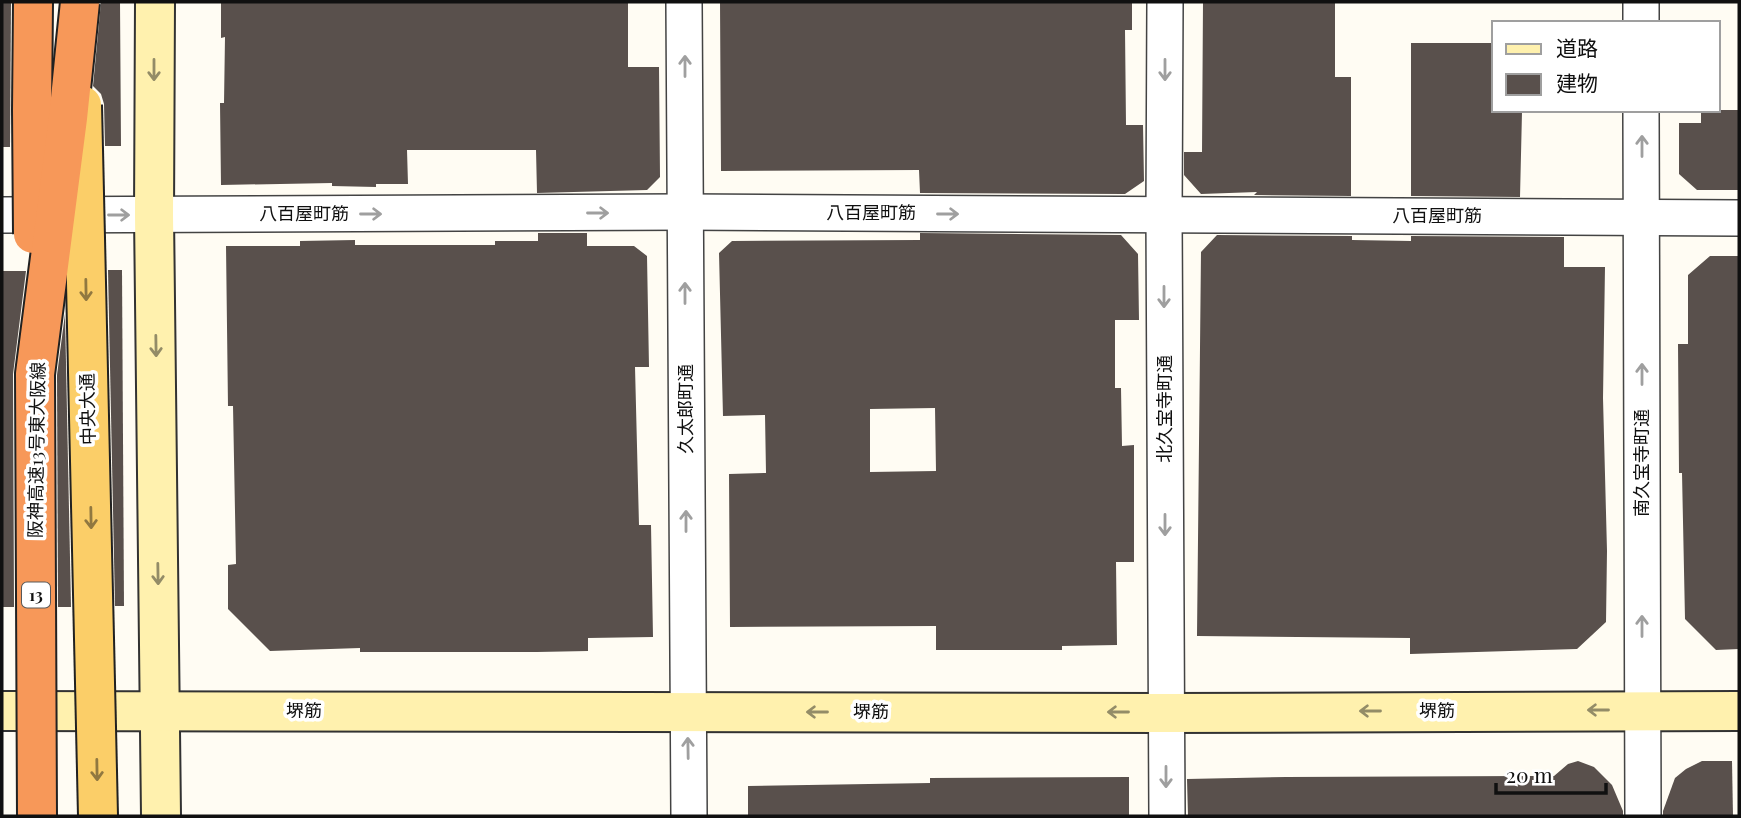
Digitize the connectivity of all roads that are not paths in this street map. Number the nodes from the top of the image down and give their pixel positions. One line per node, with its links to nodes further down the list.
1 (33, 2): 15 (highway, 13, bridge)
2 (81, 2): 15 (highway, 阪神高速13号東大阪線 / 13, bridge); 23 (main road, 中央大通, one-way to 23, bridge)
3 (155, 2): 11 (main road, one-way to 11)
4 (684, 2): 9 (street, 久太郎町通, one-way to 4)
5 (1165, 2): 12 (street, 北久宝寺町通, one-way to 12)
6 (1641, 2): 7 (street)
7 (1641, 21)
8 (1641, 112): 13 (street, 南久宝寺町通, one-way to 8)
9 (685, 212): 11 (street, 八百屋町筋, one-way to 9); 12 (street, 八百屋町筋, one-way to 12); 20 (street, 久太郎町通, one-way to 9)
10 (2, 215): 11 (street, 八百屋町筋, one-way to 11)
11 (154, 215): 16 (main road, one-way to 16)
12 (1164, 215): 13 (street, 八百屋町筋); 21 (street, 北久宝寺町通, one-way to 21)
13 (1642, 216): 14 (street, 八百屋町筋); 17 (street, 南久宝寺町通, one-way to 13)
14 (1739, 218)
15 (35, 374): 22 (highway, 阪神高速13号東大阪線 / 13, bridge)
16 (160, 710): 19 (main road, 堺筋); 20 (main road, 堺筋); 24 (main road)
17 (1643, 710): 18 (main road, 堺筋); 21 (main road, 堺筋, one-way to 21); 27 (street, 南久宝寺町通)
18 (1739, 711)
19 (2, 712)
20 (687, 712): 21 (main road, 堺筋, one-way to 20); 25 (street, 久太郎町通, one-way to 20)
21 (1166, 713): 26 (street, 北久宝寺町通, one-way to 26)
22 (37, 816)
23 (98, 816)
24 (161, 816)
25 (689, 816)
26 (1167, 816)
27 (1643, 816)

